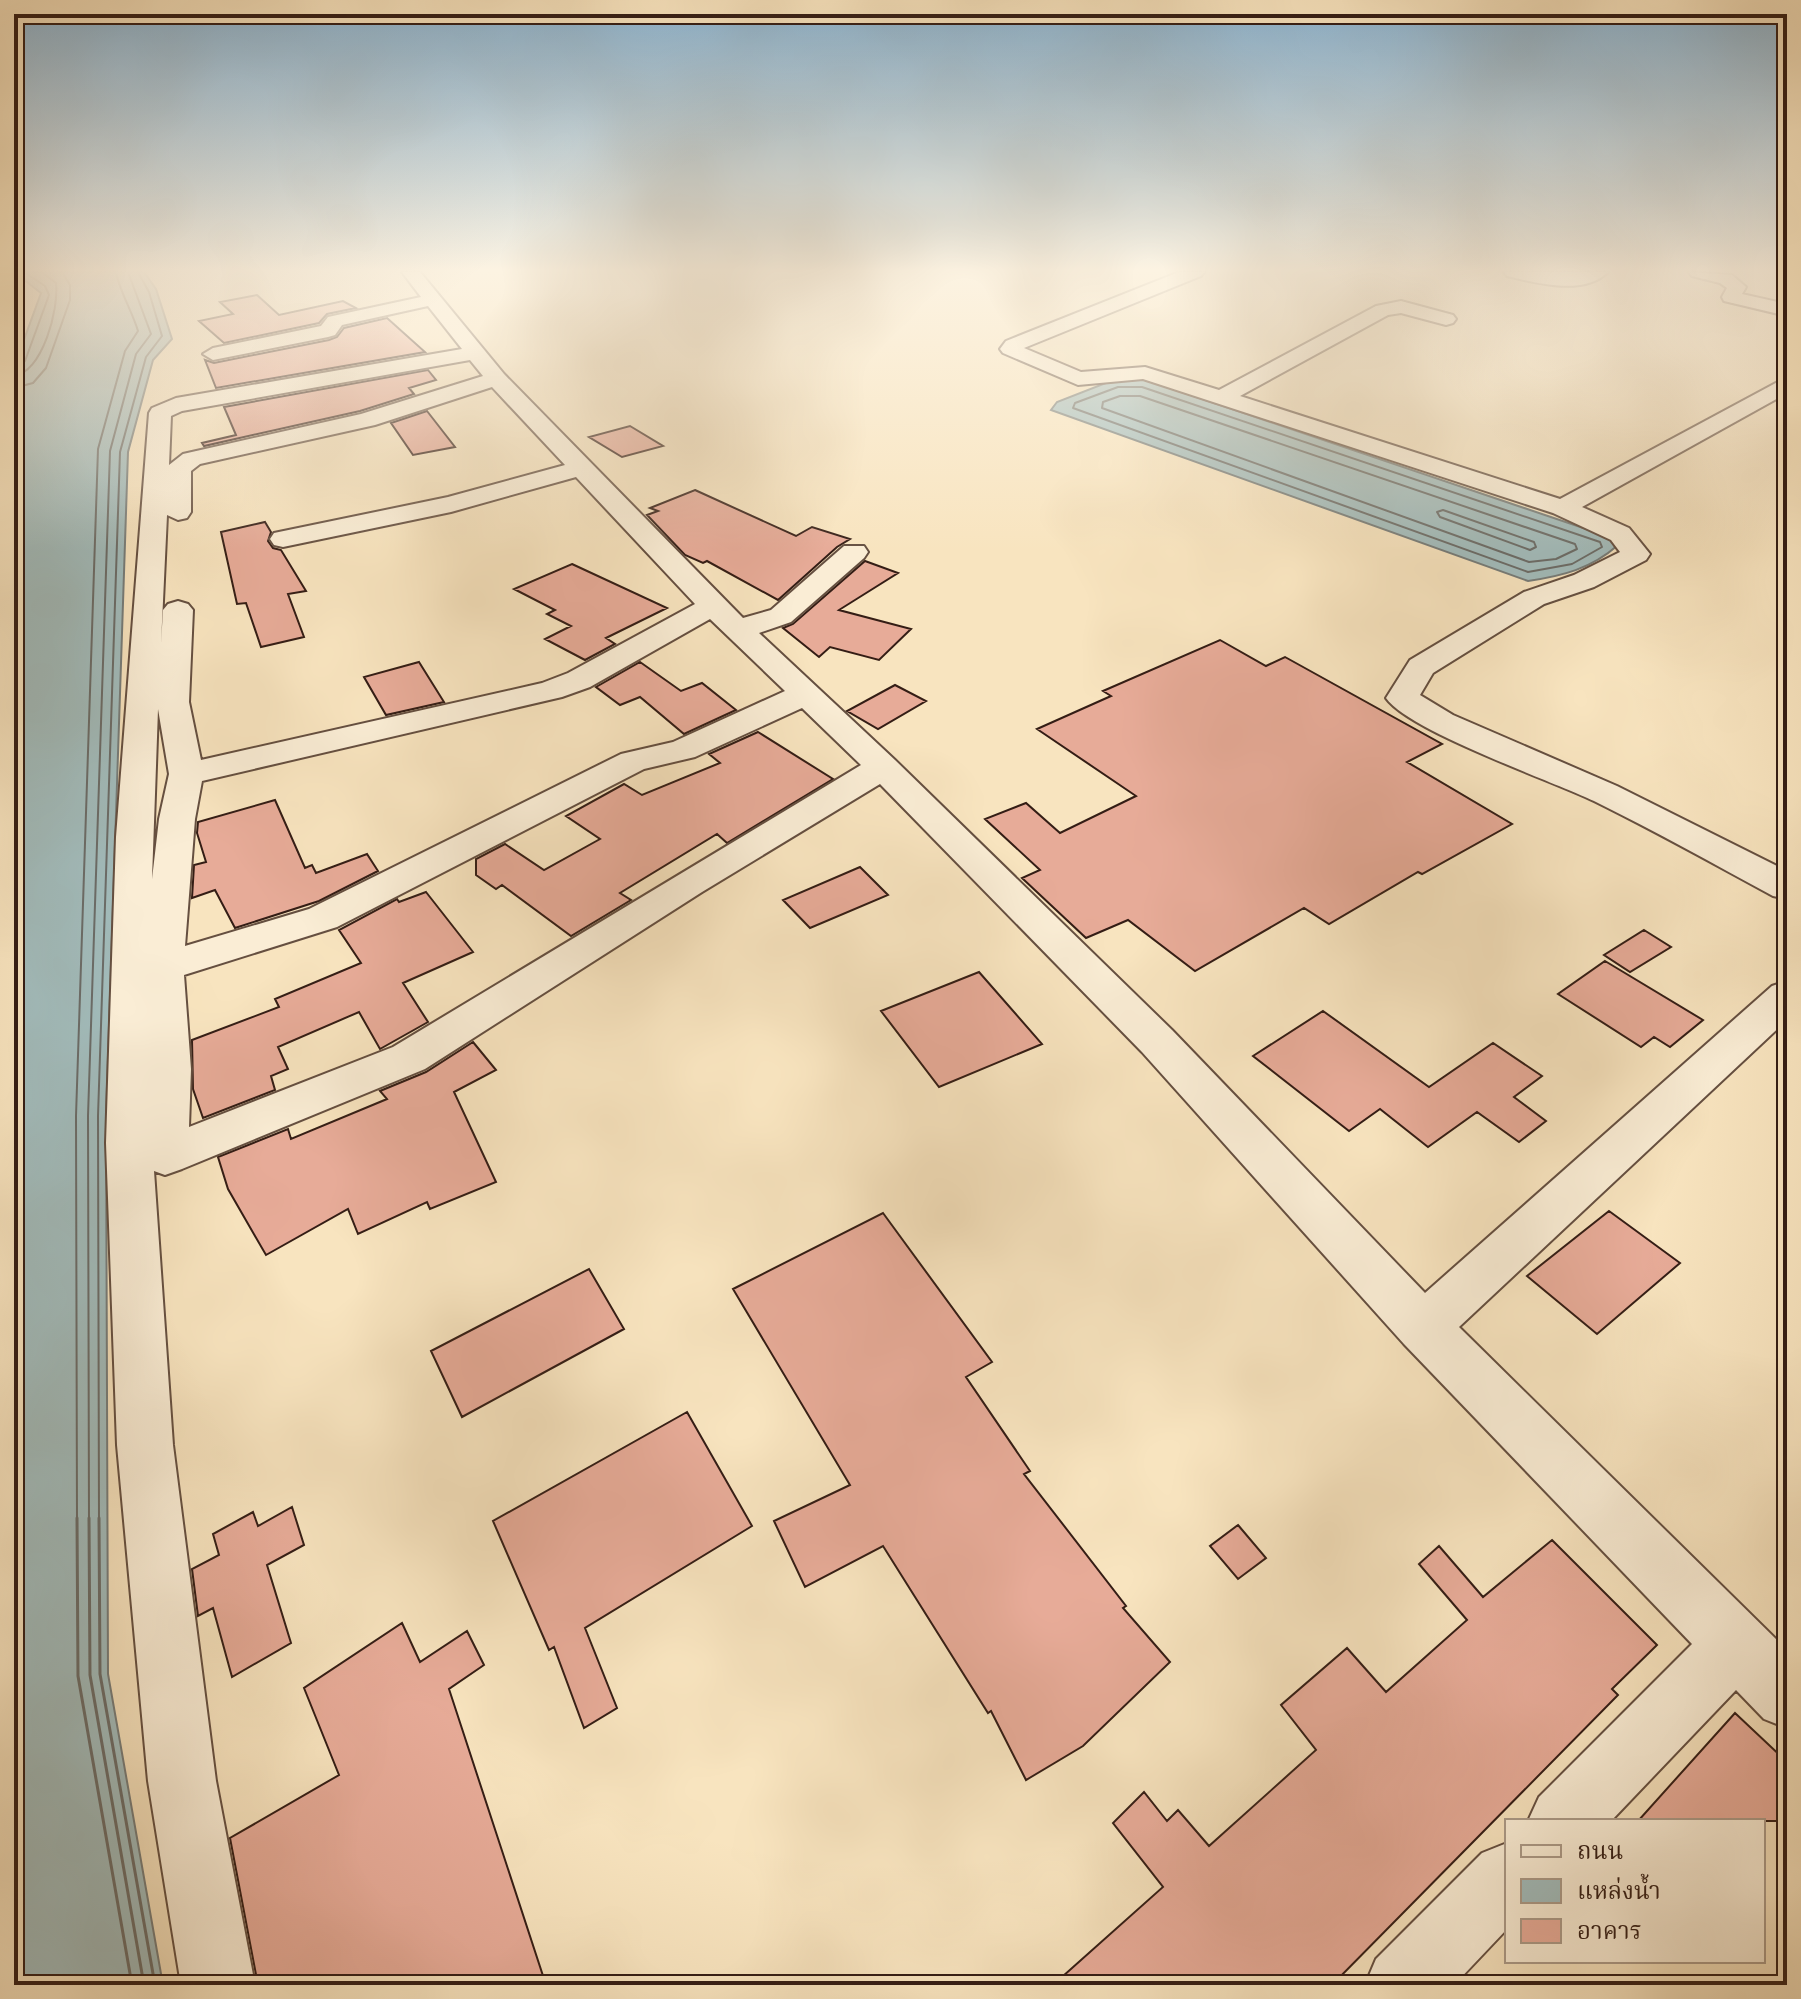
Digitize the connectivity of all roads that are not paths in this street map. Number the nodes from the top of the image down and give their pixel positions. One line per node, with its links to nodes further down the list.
1 (1047, 365): 5 (street)
2 (1281, 365): 5 (street)
3 (485, 366): 6 (street); 13 (street); 22 (street)
4 (1787, 384): 7 (street)
5 (1220, 398): 7 (street)
6 (581, 468): 8 (street); 10 (street)
7 (1562, 508): 14 (street)
8 (283, 539)
9 (854, 552): 10 (street)
10 (725, 618): 11 (street); 13 (street)
11 (805, 694): 12 (street); 15 (street)
12 (883, 767): 15 (street); 17 (street)
13 (186, 774): 15 (street)
14 (1787, 887)
15 (163, 967)
16 (1787, 996): 17 (street)
17 (1423, 1327): 18 (street)
18 (1736, 1645): 19 (street); 20 (street)
19 (1787, 1696)
20 (1565, 1819)
21 (1505, 1880): 23 (street)
22 (218, 1985)
23 (1402, 1985)

